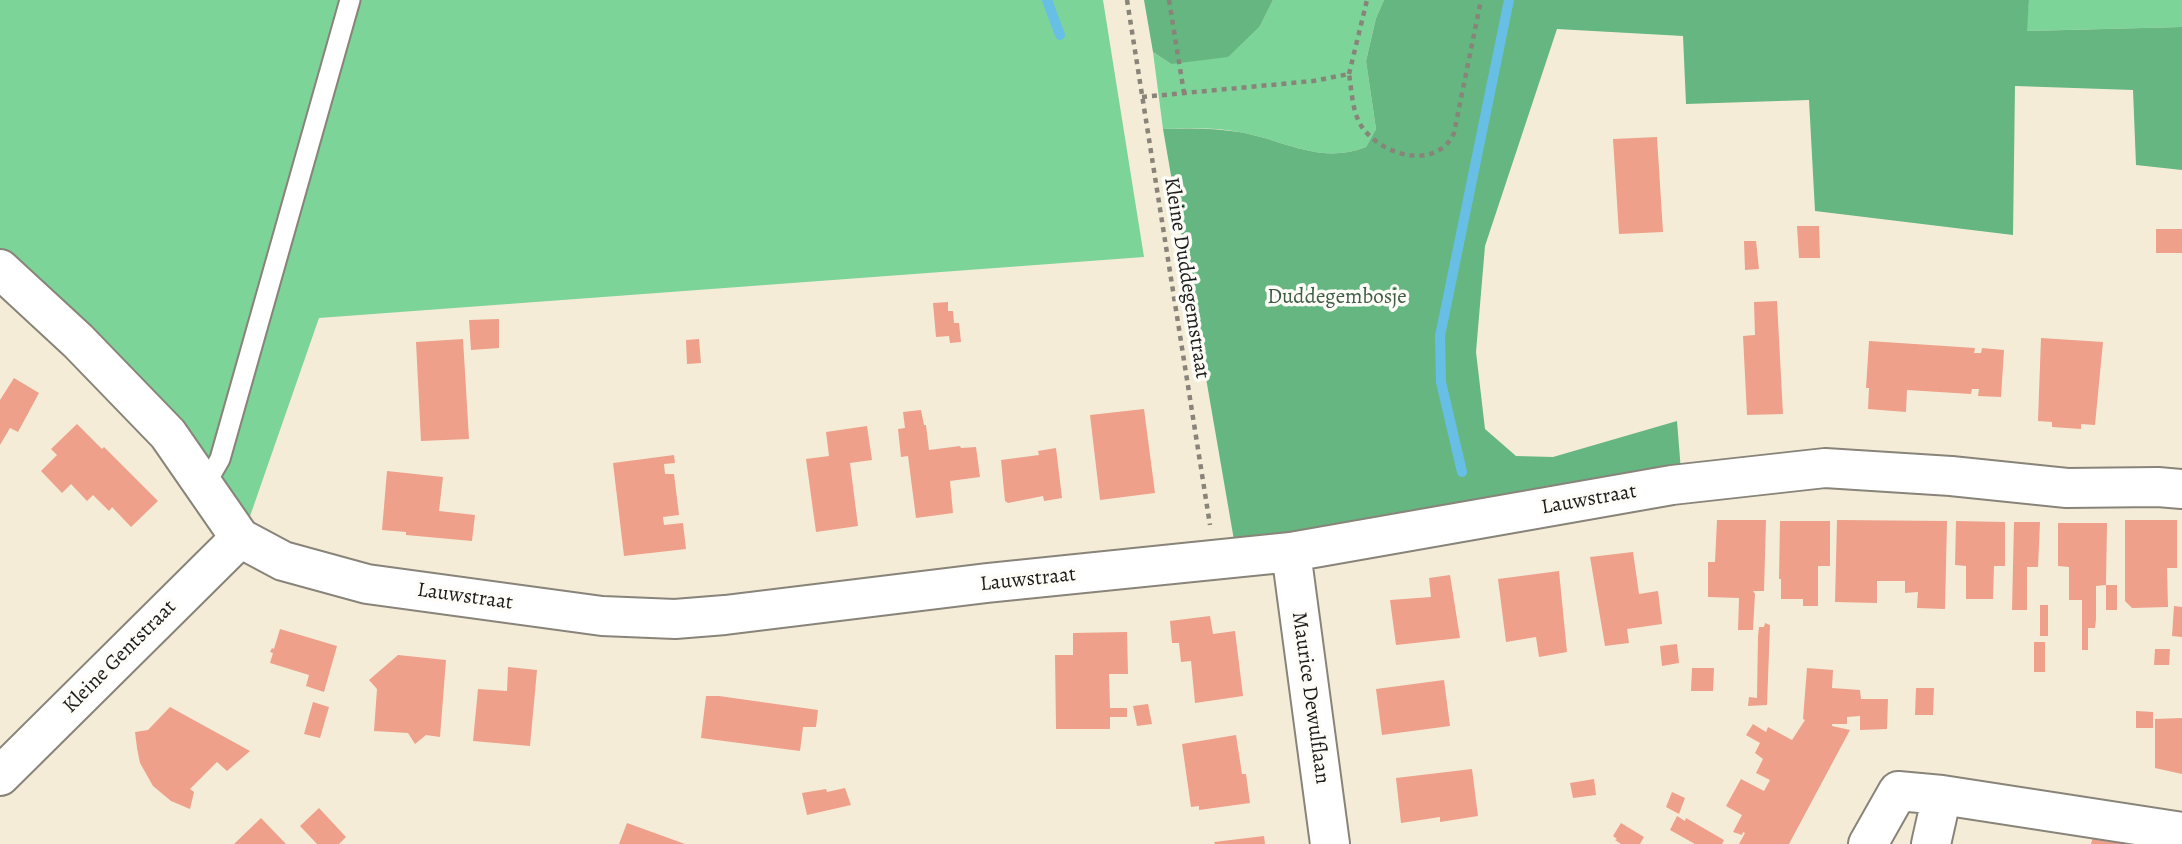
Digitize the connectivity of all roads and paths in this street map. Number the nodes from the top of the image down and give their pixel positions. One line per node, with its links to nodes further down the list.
1 (350, 0): 10 (lane)
2 (1127, 0): 8 (path, Kleine Duddegemstraat)
3 (1169, 0): 7 (path)
4 (1367, 0): 6 (path)
5 (1481, 0): 6 (path)
6 (1349, 74): 7 (path)
7 (1184, 93): 8 (path)
8 (1142, 97): 14 (path, Kleine Duddegemstraat)
9 (0, 269): 10 (street, Lauwstraat)
10 (205, 485): 12 (street, Lauwstraat)
11 (2182, 489): 13 (street, Lauwstraat)
12 (240, 538): 14 (street, Lauwstraat); 15 (street, Kleine Gentstraat)
13 (1291, 552): 14 (street, Lauwstraat); 18 (street, Maurice Dewulflaan)
14 (1215, 561)
15 (0, 776)
16 (1942, 795): 17 (street); 19 (street); 20 (street)
17 (2182, 832)
18 (1330, 844)
19 (1868, 844)
20 (1931, 844)

